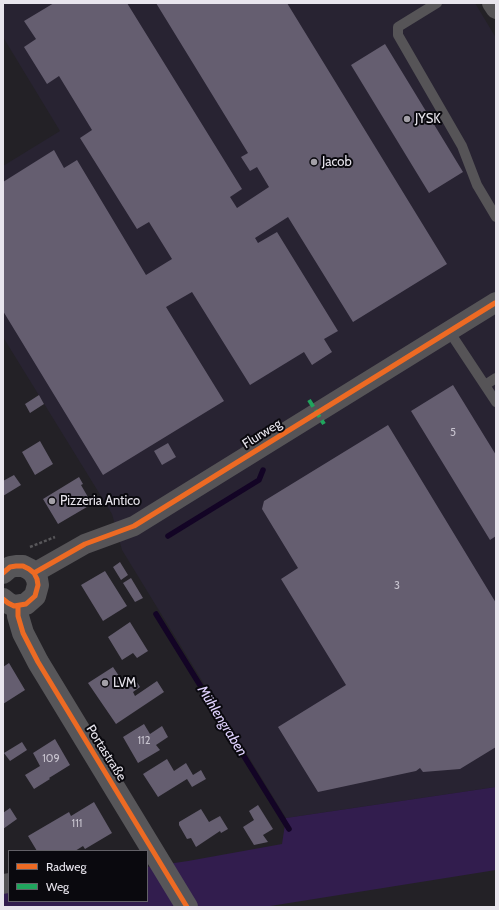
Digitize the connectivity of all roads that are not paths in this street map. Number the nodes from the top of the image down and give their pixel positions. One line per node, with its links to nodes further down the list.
1 (437, 3): 4 (lane)
2 (492, 3): 3 (street)
3 (496, 9)
4 (496, 217)
5 (496, 302): 6 (street, Flurweg)
6 (449, 331): 8 (lane); 11 (street, Flurweg)
7 (496, 378): 8 (lane)
8 (485, 385): 9 (lane)
9 (496, 402)
10 (3, 573): 11 (main road)
11 (34, 574): 12 (main road)
12 (10, 602): 13 (main road, Portastraße)
13 (147, 850)
14 (152, 859): 15 (main road, Portastraße)
15 (187, 907)

